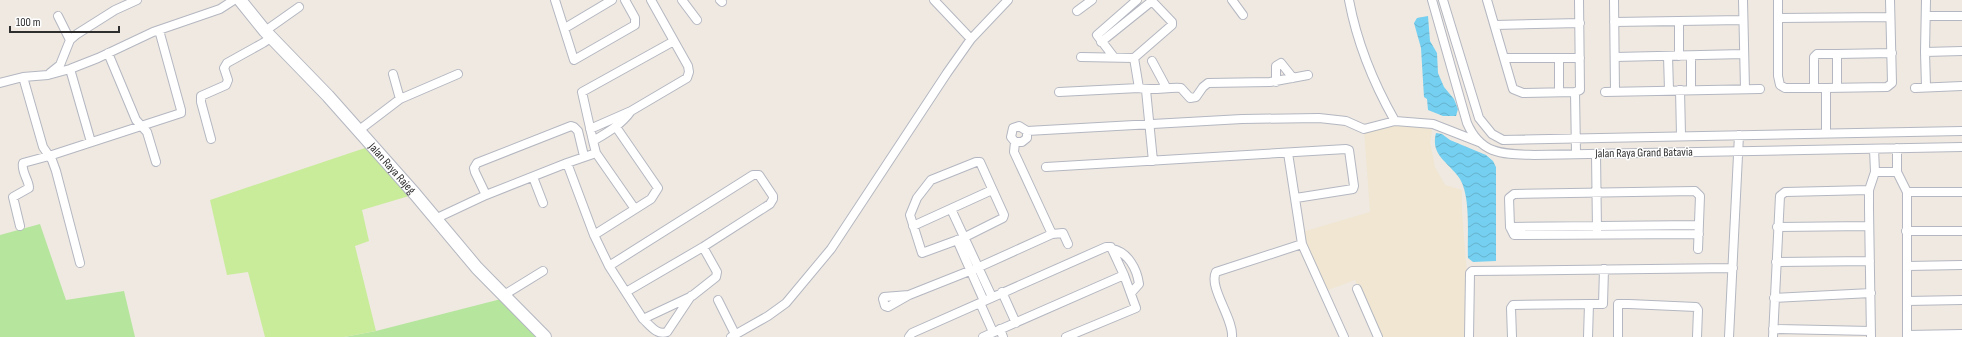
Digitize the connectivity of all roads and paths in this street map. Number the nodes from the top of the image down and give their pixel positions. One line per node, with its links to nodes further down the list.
1 (137, 0): 43 (street)
2 (234, 0): 40 (street)
3 (240, 0): 41 (main road, Jalan Raya Rajeg)
4 (555, 0): 39 (street)
5 (612, 0): 39 (street)
6 (625, 0): 39 (street)
7 (651, 0): 44 (street)
8 (682, 0): 33 (street)
9 (934, 0): 42 (street)
10 (1008, 0): 42 (street)
11 (1092, 0): 26 (street)
12 (1137, 0): 45 (street)
13 (1232, 0): 27 (street)
14 (1349, 0): 94 (street)
15 (1432, 0): 92 (street, Jalan Raya Grand Batavia)
16 (1442, 0): 91 (street, Jalan Raya Grand Batavia)
17 (1487, 0): 38 (street)
18 (1579, 0): 37 (street)
19 (1614, 0): 35 (street)
20 (1743, 0): 34 (street)
21 (1778, 0): 32 (street)
22 (1890, 0): 31 (street)
23 (1926, 0): 29 (street)
24 (1151, 1): 45 (street); 58 (street)
25 (299, 7): 41 (street)
26 (1077, 12)
27 (1243, 15)
28 (58, 16): 43 (street)
29 (1926, 16): 30 (street); 47 (street)
30 (1962, 16)
31 (1890, 17): 32 (street); 48 (street)
32 (1779, 18): 77 (street)
33 (696, 20)
34 (1743, 20): 36 (street); 50 (street)
35 (1614, 22): 36 (street); 57 (street)
36 (1679, 22): 54 (street)
37 (1580, 23): 38 (street); 61 (street)
38 (1495, 25): 59 (street)
39 (565, 28)
40 (159, 30): 49 (street); 96 (street)
41 (268, 34): 99 (main road, Jalan Raya Rajeg); 106 (street)
42 (971, 39): 194 (street)
43 (70, 40): 66 (street)
44 (674, 41): 93 (street); 98 (street)
45 (1101, 42): 52 (street)
46 (1962, 51): 47 (street)
47 (1926, 52): 75 (street)
48 (1892, 53): 51 (street); 74 (street)
49 (108, 54): 63 (street); 96 (street)
50 (1744, 54): 55 (street); 81 (street)
51 (1837, 54): 74 (street); 77 (street)
52 (1113, 56): 56 (street); 58 (street)
53 (1668, 56): 54 (street); 57 (street); 82 (street)
54 (1679, 56): 55 (street)
55 (1691, 56): 84 (street)
56 (1081, 57)
57 (1615, 57): 89 (street)
58 (1134, 58): 80 (street)
59 (1504, 58): 60 (street); 86 (street)
60 (1559, 58): 61 (street); 86 (street)
61 (1580, 58): 87 (street)
62 (1152, 61): 73 (street)
63 (70, 69): 66 (street); 108 (street)
64 (393, 74): 90 (street)
65 (458, 74): 90 (street)
66 (48, 75): 68 (street)
67 (1308, 76): 69 (street)
68 (24, 77): 71 (street); 119 (street)
69 (1293, 78): 70 (street); 70 (street)
70 (1276, 82): 73 (street)
71 (0, 83)
72 (1962, 86): 75 (street)
73 (1166, 87): 80 (street)
74 (1838, 87): 78 (street)
75 (1926, 87): 79 (street)
76 (1760, 88): 81 (street)
77 (1814, 88): 78 (street)
78 (1826, 88): 102 (street)
79 (1914, 88)
80 (1143, 89): 85 (street); 95 (street)
81 (1745, 89): 84 (street)
82 (1669, 90): 83 (street); 89 (street)
83 (1680, 90): 84 (street); 103 (street)
84 (1691, 90)
85 (1059, 92)
86 (1559, 92): 87 (street)
87 (1575, 92): 105 (street)
88 (1605, 92): 89 (street)
89 (1615, 92)
90 (400, 99): 99 (street)
91 (1476, 106): 92 (street); 105 (street, Jalan Raya Grand Batavia)
92 (1464, 110): 110 (street, Jalan Raya Grand Batavia)
93 (631, 111): 97 (street); 98 (street)
94 (1395, 122): 95 (street); 110 (street)
95 (1149, 124): 100 (street); 121 (street)
96 (141, 126): 108 (street); 122 (street)
97 (616, 128): 107 (street); 136 (street)
98 (590, 129): 107 (street)
99 (358, 131): 138 (main road, Jalan Raya Rajeg)
100 (1026, 131): 109 (street); 109 (street)
101 (1962, 131): 102 (street, Jalan Raya Grand Batavia)
102 (1826, 133): 104 (street, Jalan Raya Grand Batavia)
103 (1681, 135): 104 (street, Jalan Raya Grand Batavia); 105 (street, Jalan Raya Grand Batavia)
104 (1739, 135): 114 (street)
105 (1575, 138): 117 (street)
106 (211, 139)
107 (593, 141): 115 (street)
108 (90, 142): 119 (street)
109 (1015, 142): 148 (street)
110 (1480, 143): 117 (street, Jalan Raya Grand Batavia)
111 (1962, 147): 112 (street, Jalan Raya Grand Batavia)
112 (1897, 148): 113 (street, Jalan Raya Grand Batavia); 126 (street)
113 (1874, 149): 114 (street, Jalan Raya Grand Batavia); 125 (street)
114 (1738, 151): 118 (street, Jalan Raya Grand Batavia); 164 (street)
115 (596, 153): 120 (street); 136 (street)
116 (1288, 153): 121 (street); 134 (street); 134 (street)
117 (1576, 154): 118 (street, Jalan Raya Grand Batavia)
118 (1596, 154): 130 (street)
119 (49, 156): 140 (street); 160 (street)
120 (584, 156): 123 (street); 133 (street)
121 (1153, 161): 124 (street)
122 (156, 162)
123 (567, 163): 127 (street); 150 (street)
124 (1046, 167)
125 (1875, 172): 126 (street); 129 (street)
126 (1897, 172): 131 (street)
127 (533, 178): 133 (street); 135 (street)
128 (992, 190): 137 (street); 141 (street); 152 (street)
129 (1869, 190): 143 (street); 144 (street)
130 (1596, 192): 139 (street); 142 (street); 145 (street)
131 (1907, 192): 132 (street); 146 (street)
132 (1962, 192)
133 (486, 195): 138 (street)
134 (1296, 198): 154 (street)
135 (543, 202)
136 (635, 209): 150 (street)
137 (951, 209): 141 (street); 152 (street)
138 (437, 218): 174 (main road, Jalan Raya Rajeg)
139 (1699, 225): 142 (street); 149 (street)
140 (20, 226)
141 (913, 226): 152 (street)
142 (1596, 226): 145 (street); 151 (street)
143 (1869, 226): 144 (street); 158 (street)
144 (1777, 227): 159 (street)
145 (1510, 228): 151 (street)
146 (1906, 231): 147 (street); 163 (street)
147 (1962, 231)
148 (1052, 234): 153 (street); 165 (street)
149 (1699, 234): 151 (street); 157 (street)
150 (594, 235): 162 (street)
151 (1597, 236)
152 (960, 239): 165 (street)
153 (1068, 244)
154 (1302, 244): 201 (street); 202 (street)
155 (703, 247): 162 (street); 170 (street); 176 (street)
156 (1112, 249): 168 (street); 171 (street); 172 (street)
157 (1698, 249)
158 (1870, 261): 159 (street); 173 (street)
159 (1776, 262): 178 (street)
160 (80, 263)
161 (1962, 265): 163 (street)
162 (609, 266): 170 (street)
163 (1906, 266): 181 (street)
164 (1733, 268): 166 (street); 209 (street)
165 (974, 269): 175 (street); 177 (street); 182 (street)
166 (1604, 269): 184 (street); 204 (street)
167 (543, 271): 174 (street)
168 (1124, 275): 172 (street); 187 (street)
169 (1357, 289): 203 (street)
170 (626, 292): 186 (street)
171 (1002, 292): 177 (street); 187 (street)
172 (1131, 293): 200 (street)
173 (1871, 293): 178 (street); 192 (street)
174 (504, 295): 197 (main road, Jalan Raya Rajeg)
175 (909, 295)
176 (692, 296): 186 (street); 186 (street)
177 (992, 297): 182 (street)
178 (1774, 298): 189 (street)
179 (718, 300): 194 (street)
180 (1962, 300): 181 (street)
181 (1907, 301): 195 (street)
182 (982, 302): 188 (street); 198 (street)
183 (1590, 304): 184 (street); 205 (street); 206 (street)
184 (1603, 304): 185 (street)
185 (1618, 304): 207 (street); 208 (street)
186 (643, 319)
187 (1016, 322): 188 (street)
188 (999, 333): 199 (street)
189 (1773, 333): 190 (street)
190 (1806, 333): 191 (street)
191 (1845, 334): 192 (street)
192 (1871, 334)
193 (1962, 334): 196 (street)
194 (733, 336)
195 (1907, 336): 196 (street)
196 (1944, 336)
197 (545, 337)
198 (908, 337)
199 (983, 337)
200 (1066, 337)
201 (1232, 337)
202 (1344, 337)
203 (1378, 337)
204 (1469, 337)
205 (1512, 337)
206 (1588, 337)
207 (1618, 337)
208 (1696, 337)
209 (1729, 337)

